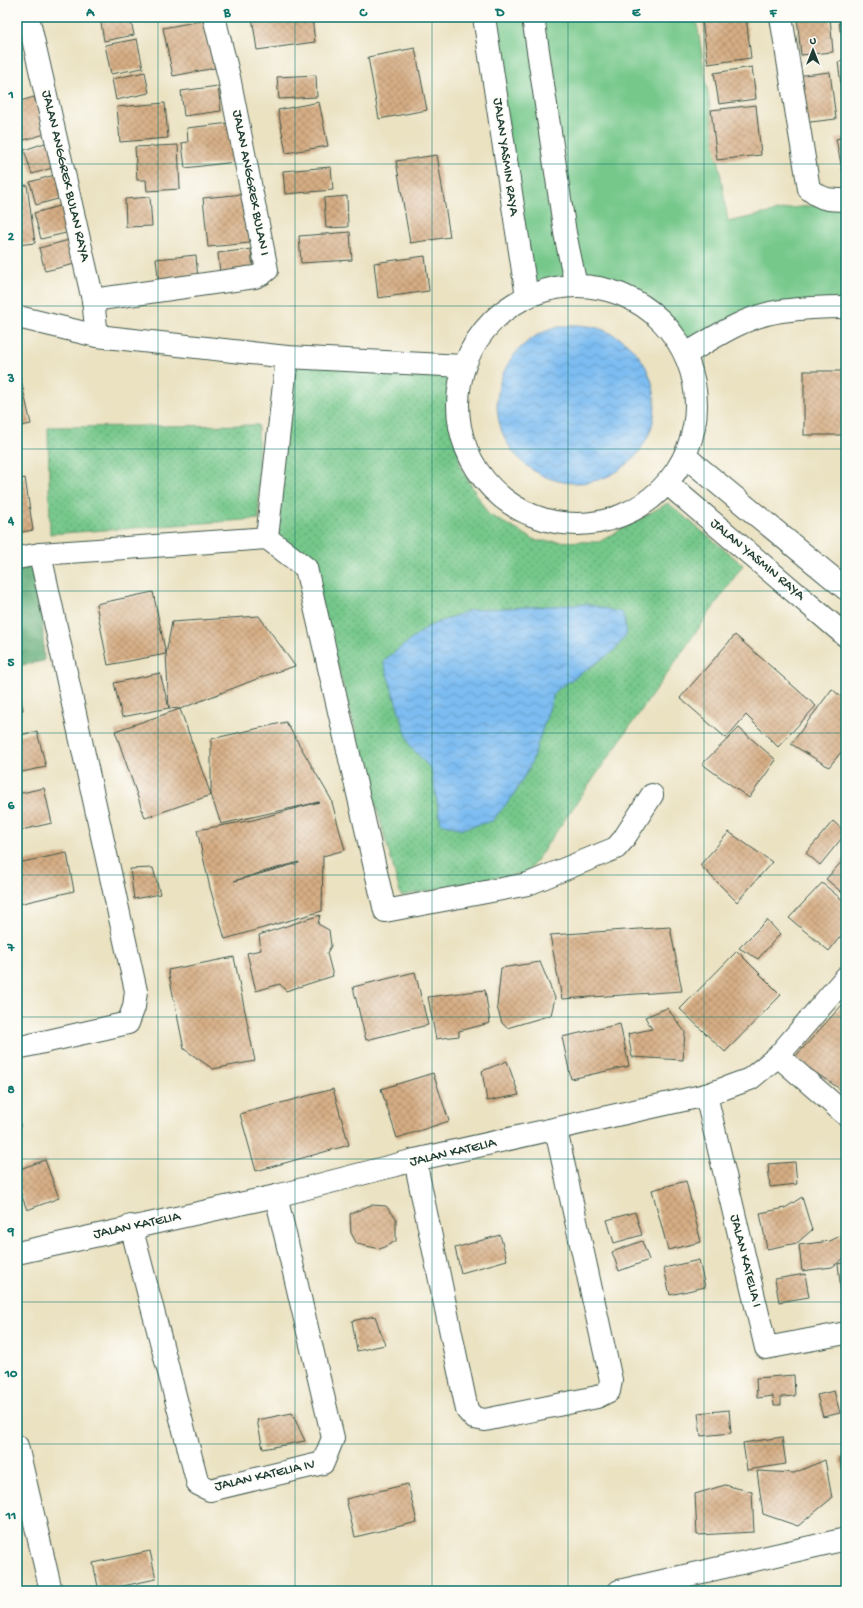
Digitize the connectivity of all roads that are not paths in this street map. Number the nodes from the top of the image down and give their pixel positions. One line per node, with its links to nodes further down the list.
1 (28, 17): 6 (street, JALAN ANGGREK BULAN RAYA)
2 (214, 17): 10 (street, JALAN ANGGREK BULAN I)
3 (484, 17): 9 (street, JALAN YASMIN RAYA)
4 (533, 17): 8 (street)
5 (781, 17): 7 (street)
6 (24, 46): 10 (street, JALAN ANGGREK BULAN RAYA)
7 (846, 200)
8 (576, 286): 9 (street); 14 (street)
9 (526, 297): 16 (street)
10 (94, 300): 13 (street, JALAN ANGGREK BULAN RAYA)
11 (846, 307): 14 (street)
12 (17, 318): 13 (street)
13 (97, 336): 15 (street)
14 (686, 354): 17 (street)
15 (287, 357): 16 (street); 19 (street)
16 (463, 366): 18 (street)
17 (686, 457): 18 (street); 22 (street)
18 (668, 484): 23 (street, JALAN YASMIN RAYA)
19 (267, 538): 20 (street); 24 (street)
20 (40, 554): 21 (street); 26 (street)
21 (17, 558)
22 (846, 589)
23 (846, 636)
24 (652, 795)
25 (846, 977): 27 (street, JALAN KATELIA)
26 (17, 1048)
27 (778, 1056): 28 (street, JALAN KATELIA); 29 (street)
28 (706, 1095): 30 (street, JALAN KATELIA); 35 (street, JALAN KATELIA I)
29 (846, 1115)
30 (556, 1130): 31 (street, JALAN KATELIA); 31 (street)
31 (415, 1160): 32 (street, JALAN KATELIA)
32 (276, 1196): 33 (street, JALAN KATELIA); 33 (street, JALAN KATELIA IV)
33 (131, 1226): 34 (street, JALAN KATELIA)
34 (17, 1253)
35 (846, 1333)
36 (17, 1446): 38 (street)
37 (846, 1539): 39 (street)
38 (51, 1591)
39 (619, 1591)

